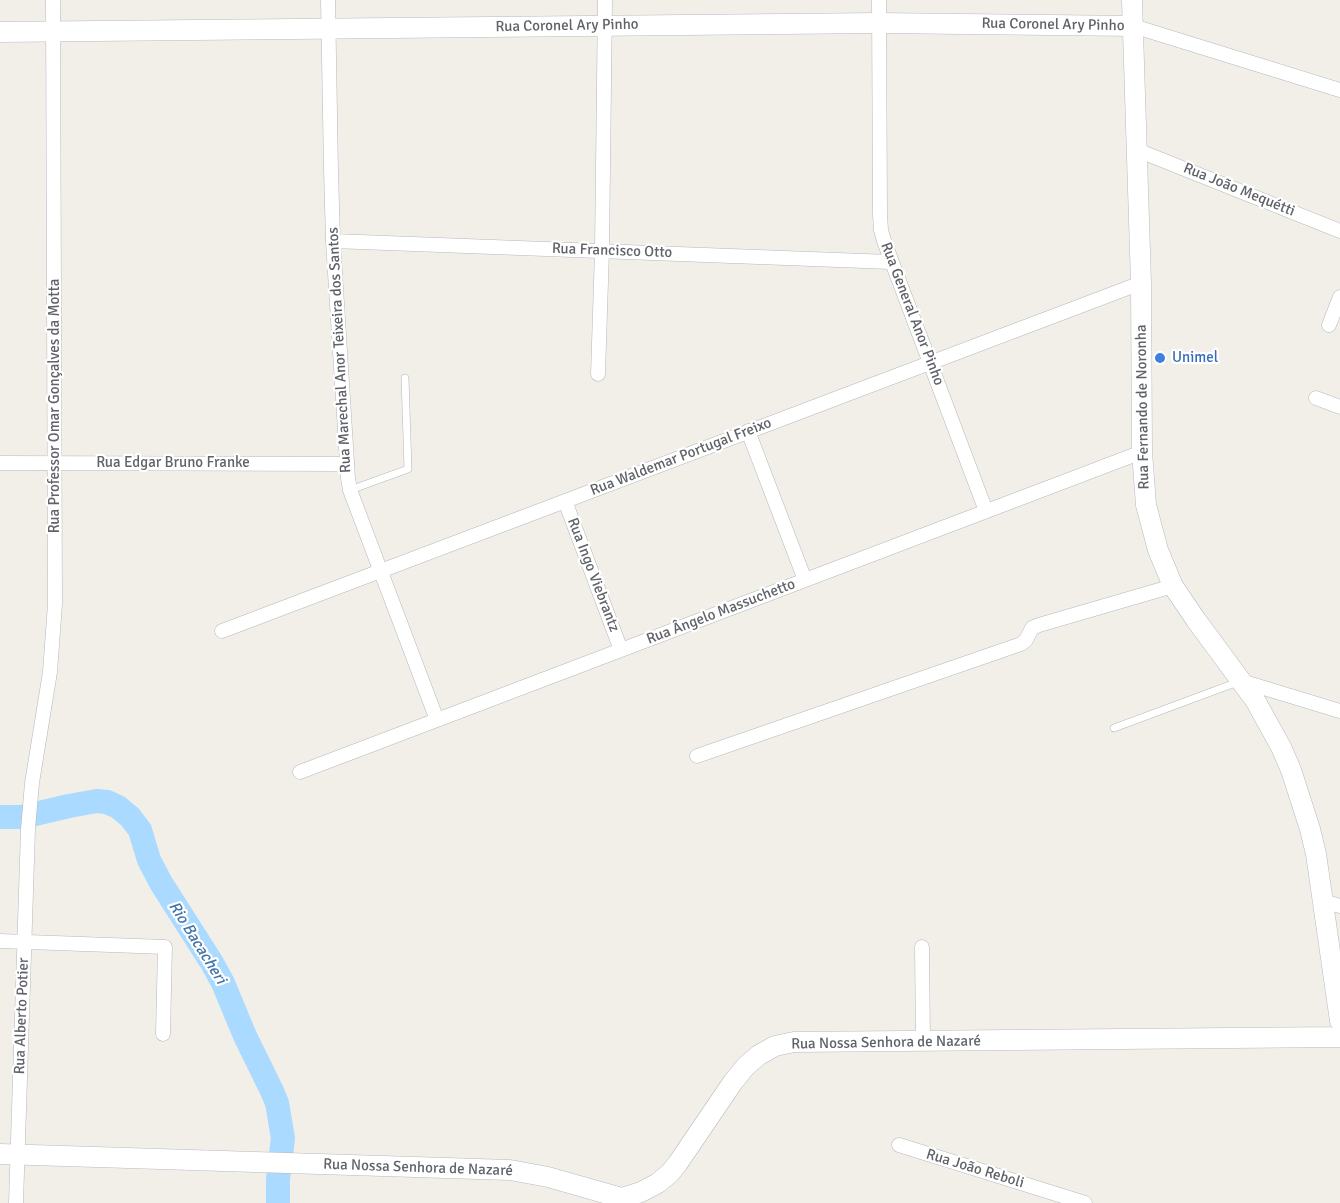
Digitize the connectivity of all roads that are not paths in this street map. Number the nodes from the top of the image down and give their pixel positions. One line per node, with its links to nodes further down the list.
1 (53, 0): 10 (street, Rua Professor Omar Gonçalves da Motta)
2 (328, 0): 9 (street, Rua Marechal Anor Teixeira dos Santos)
3 (605, 0): 7 (street)
4 (879, 0): 6 (street, Rua General Anor Pinho)
5 (1132, 0): 8 (street, Rua Fernando de Noronha)
6 (879, 23): 7 (street, Rua Coronel Ary Pinho); 8 (street, Rua Coronel Ary Pinho); 17 (street, Rua General Anor Pinho)
7 (605, 26): 9 (street, Rua Coronel Ary Pinho); 16 (street)
8 (1133, 26): 12 (street); 13 (street, Rua Fernando de Noronha)
9 (328, 28): 10 (street, Rua Coronel Ary Pinho); 15 (street, Rua Marechal Anor Teixeira dos Santos)
10 (53, 31): 11 (street, Rua Coronel Ary Pinho); 29 (street, Rua Professor Omar Gonçalves da Motta)
11 (0, 32)
12 (1340, 90)
13 (1137, 150): 14 (street, Rua João Mequétti); 18 (street, Rua Fernando de Noronha)
14 (1340, 231)
15 (333, 241): 16 (street, Rua Francisco Otto); 30 (street, Rua Marechal Anor Teixeira dos Santos)
16 (602, 251): 17 (street, Rua Francisco Otto); 22 (street)
17 (891, 262): 21 (street, Rua General Anor Pinho)
18 (1141, 282): 21 (street, Rua Waldemar Portugal Freixo); 27 (street, Rua Fernando de Noronha)
19 (1340, 297): 20 (street)
20 (1329, 325)
21 (930, 362): 26 (street, Rua Waldemar Portugal Freixo); 33 (street, Rua General Anor Pinho)
22 (598, 374)
23 (405, 378): 31 (lane)
24 (1316, 398): 25 (street)
25 (1340, 406)
26 (748, 431): 32 (street, Rua Waldemar Portugal Freixo); 35 (street)
27 (1142, 452): 33 (street, Rua Ângelo Massuchetto); 36 (street, Rua Fernando de Noronha)
28 (0, 463): 29 (street, Rua Edgar Bruno Franke)
29 (55, 463): 30 (street, Rua Edgar Bruno Franke); 45 (street, Rua Professor Omar Gonçalves da Motta)
30 (346, 464): 31 (street, Rua Marechal Anor Teixeira dos Santos)
31 (351, 490): 34 (street, Rua Marechal Anor Teixeira dos Santos)
32 (565, 501): 34 (street, Rua Waldemar Portugal Freixo); 38 (street, Rua Ingo Viebrantz)
33 (986, 511): 35 (street, Rua Ângelo Massuchetto)
34 (381, 571): 37 (street, Rua Waldemar Portugal Freixo); 41 (street, Rua Marechal Anor Teixeira dos Santos)
35 (805, 580): 38 (street, Rua Ângelo Massuchetto)
36 (1173, 586): 39 (street, Rua Fernando de Noronha); 43 (street)
37 (222, 631)
38 (621, 650): 41 (street, Rua Ângelo Massuchetto)
39 (1241, 681): 40 (street); 42 (lane); 46 (street, Rua Fernando de Noronha)
40 (1340, 711)
41 (437, 720): 44 (street, Rua Ângelo Massuchetto)
42 (1114, 728)
43 (697, 756)
44 (300, 772)
45 (28, 829): 48 (street, Rua Alberto Potier)
46 (1331, 903): 50 (street, Rua Fernando de Noronha)
47 (0, 940): 48 (street)
48 (24, 942): 51 (street); 55 (street, Rua Alberto Potier)
49 (922, 947): 53 (street)
50 (1340, 1021)
51 (163, 1034)
52 (1340, 1037): 53 (street, Rua Nossa Senhora de Nazaré)
53 (923, 1042): 56 (street, Rua Nossa Senhora de Nazaré)
54 (899, 1145): 58 (street, Rua João Reboli)
55 (9, 1154): 56 (street, Rua Nossa Senhora de Nazaré); 57 (street, Rua Alberto Potier)
56 (631, 1201)
57 (16, 1203)
58 (1085, 1203)

